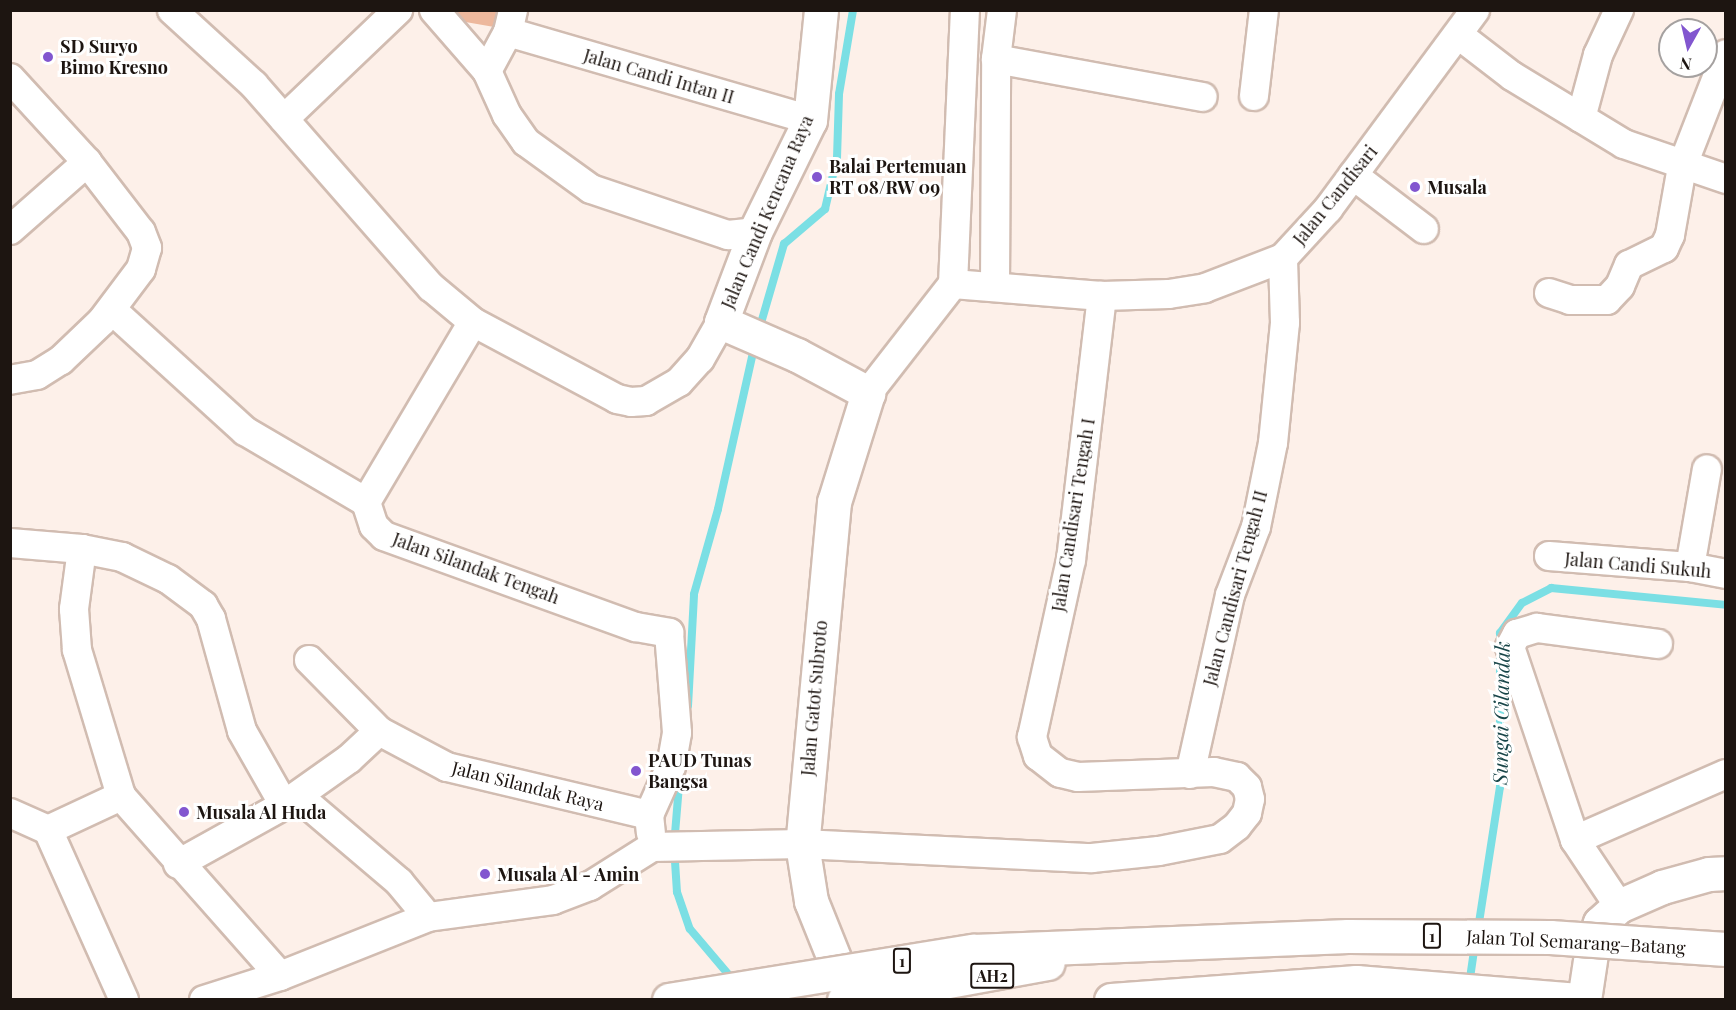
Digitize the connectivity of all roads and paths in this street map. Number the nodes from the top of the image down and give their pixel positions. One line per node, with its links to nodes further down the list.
1 (171, 10): 18 (street)
2 (398, 10): 18 (street)
3 (434, 10): 13 (street)
4 (821, 10): 19 (main road, Jalan Candi Kencana Raya)
5 (965, 10): 28 (street)
6 (1002, 10): 12 (street)
7 (1264, 10): 15 (street)
8 (1619, 10): 17 (street)
9 (1462, 20): 17 (street); 22 (street, Jalan Candisari)
10 (511, 21): 13 (street); 19 (street, Jalan Candi Intan II)
11 (1725, 54): 21 (street)
12 (996, 59): 16 (street); 29 (street)
13 (487, 71): 26 (street)
14 (10, 78): 20 (street)
15 (1254, 96)
16 (1203, 97)
17 (1581, 118): 21 (street)
18 (284, 119): 33 (street)
19 (810, 120): 26 (main road, Jalan Candi Kencana Raya)
20 (87, 162): 25 (street); 32 (street)
21 (1682, 167): 23 (street); 30 (street)
22 (1353, 175): 24 (street); 27 (street, Jalan Candisari)
23 (1725, 179)
24 (1424, 229)
25 (10, 230)
26 (756, 232): 34 (main road, Jalan Candi Kencana Raya)
27 (1283, 258): 31 (street, Jalan Candisari); 47 (street, Jalan Candisari Tengah II)
28 (953, 284): 29 (street, Jalan Candisari); 36 (street)
29 (995, 287): 31 (street, Jalan Candisari)
30 (1549, 293)
31 (1102, 296): 47 (street, Jalan Candisari Tengah I)
32 (112, 310): 35 (street); 38 (street)
33 (473, 322): 34 (street); 38 (street)
34 (732, 328): 36 (main road, Jalan Candi Kencana Raya)
35 (10, 380)
36 (868, 393): 55 (main road, Jalan Gatot Subroto)
37 (1707, 469): 42 (street)
38 (366, 502): 52 (street, Jalan Silandak Tengah)
39 (10, 543): 40 (street)
40 (82, 549): 49 (street); 50 (street)
41 (1550, 556): 42 (street, Jalan Candi Sukuh)
42 (1690, 567): 43 (street, Jalan Candi Sukuh)
43 (1725, 574)
44 (1658, 644): 54 (street)
45 (309, 660): 46 (street, Jalan Silandak Raya)
46 (379, 731): 50 (street); 52 (street, Jalan Silandak Raya)
47 (1190, 774): 55 (street, Jalan Candisari Tengah I)
48 (1725, 774): 54 (street)
49 (121, 796): 53 (street); 57 (street)
50 (291, 801): 57 (street); 60 (street)
51 (10, 813): 53 (street)
52 (649, 815): 56 (street)
53 (48, 830): 64 (street)
54 (1575, 840): 59 (street)
55 (802, 844): 56 (street, Jalan Candisari Tengah I); 68 (main road, Jalan Gatot Subroto)
56 (659, 846): 60 (street)
57 (178, 864): 63 (street)
58 (1725, 873): 59 (main road)
59 (1619, 906): 70 (main road)
60 (428, 916): 63 (street)
61 (1138, 944): 62 (main road, Jalan Tol Semarang–Batang / 1, bridge); 66 (main road, 1, bridge); 67 (main road, AH2, bridge)
62 (1725, 949)
63 (280, 976): 65 (street)
64 (124, 999)
65 (204, 999)
66 (669, 999)
67 (844, 999)
68 (850, 999)
69 (1111, 999): 70 (main road)
70 (1565, 999)

